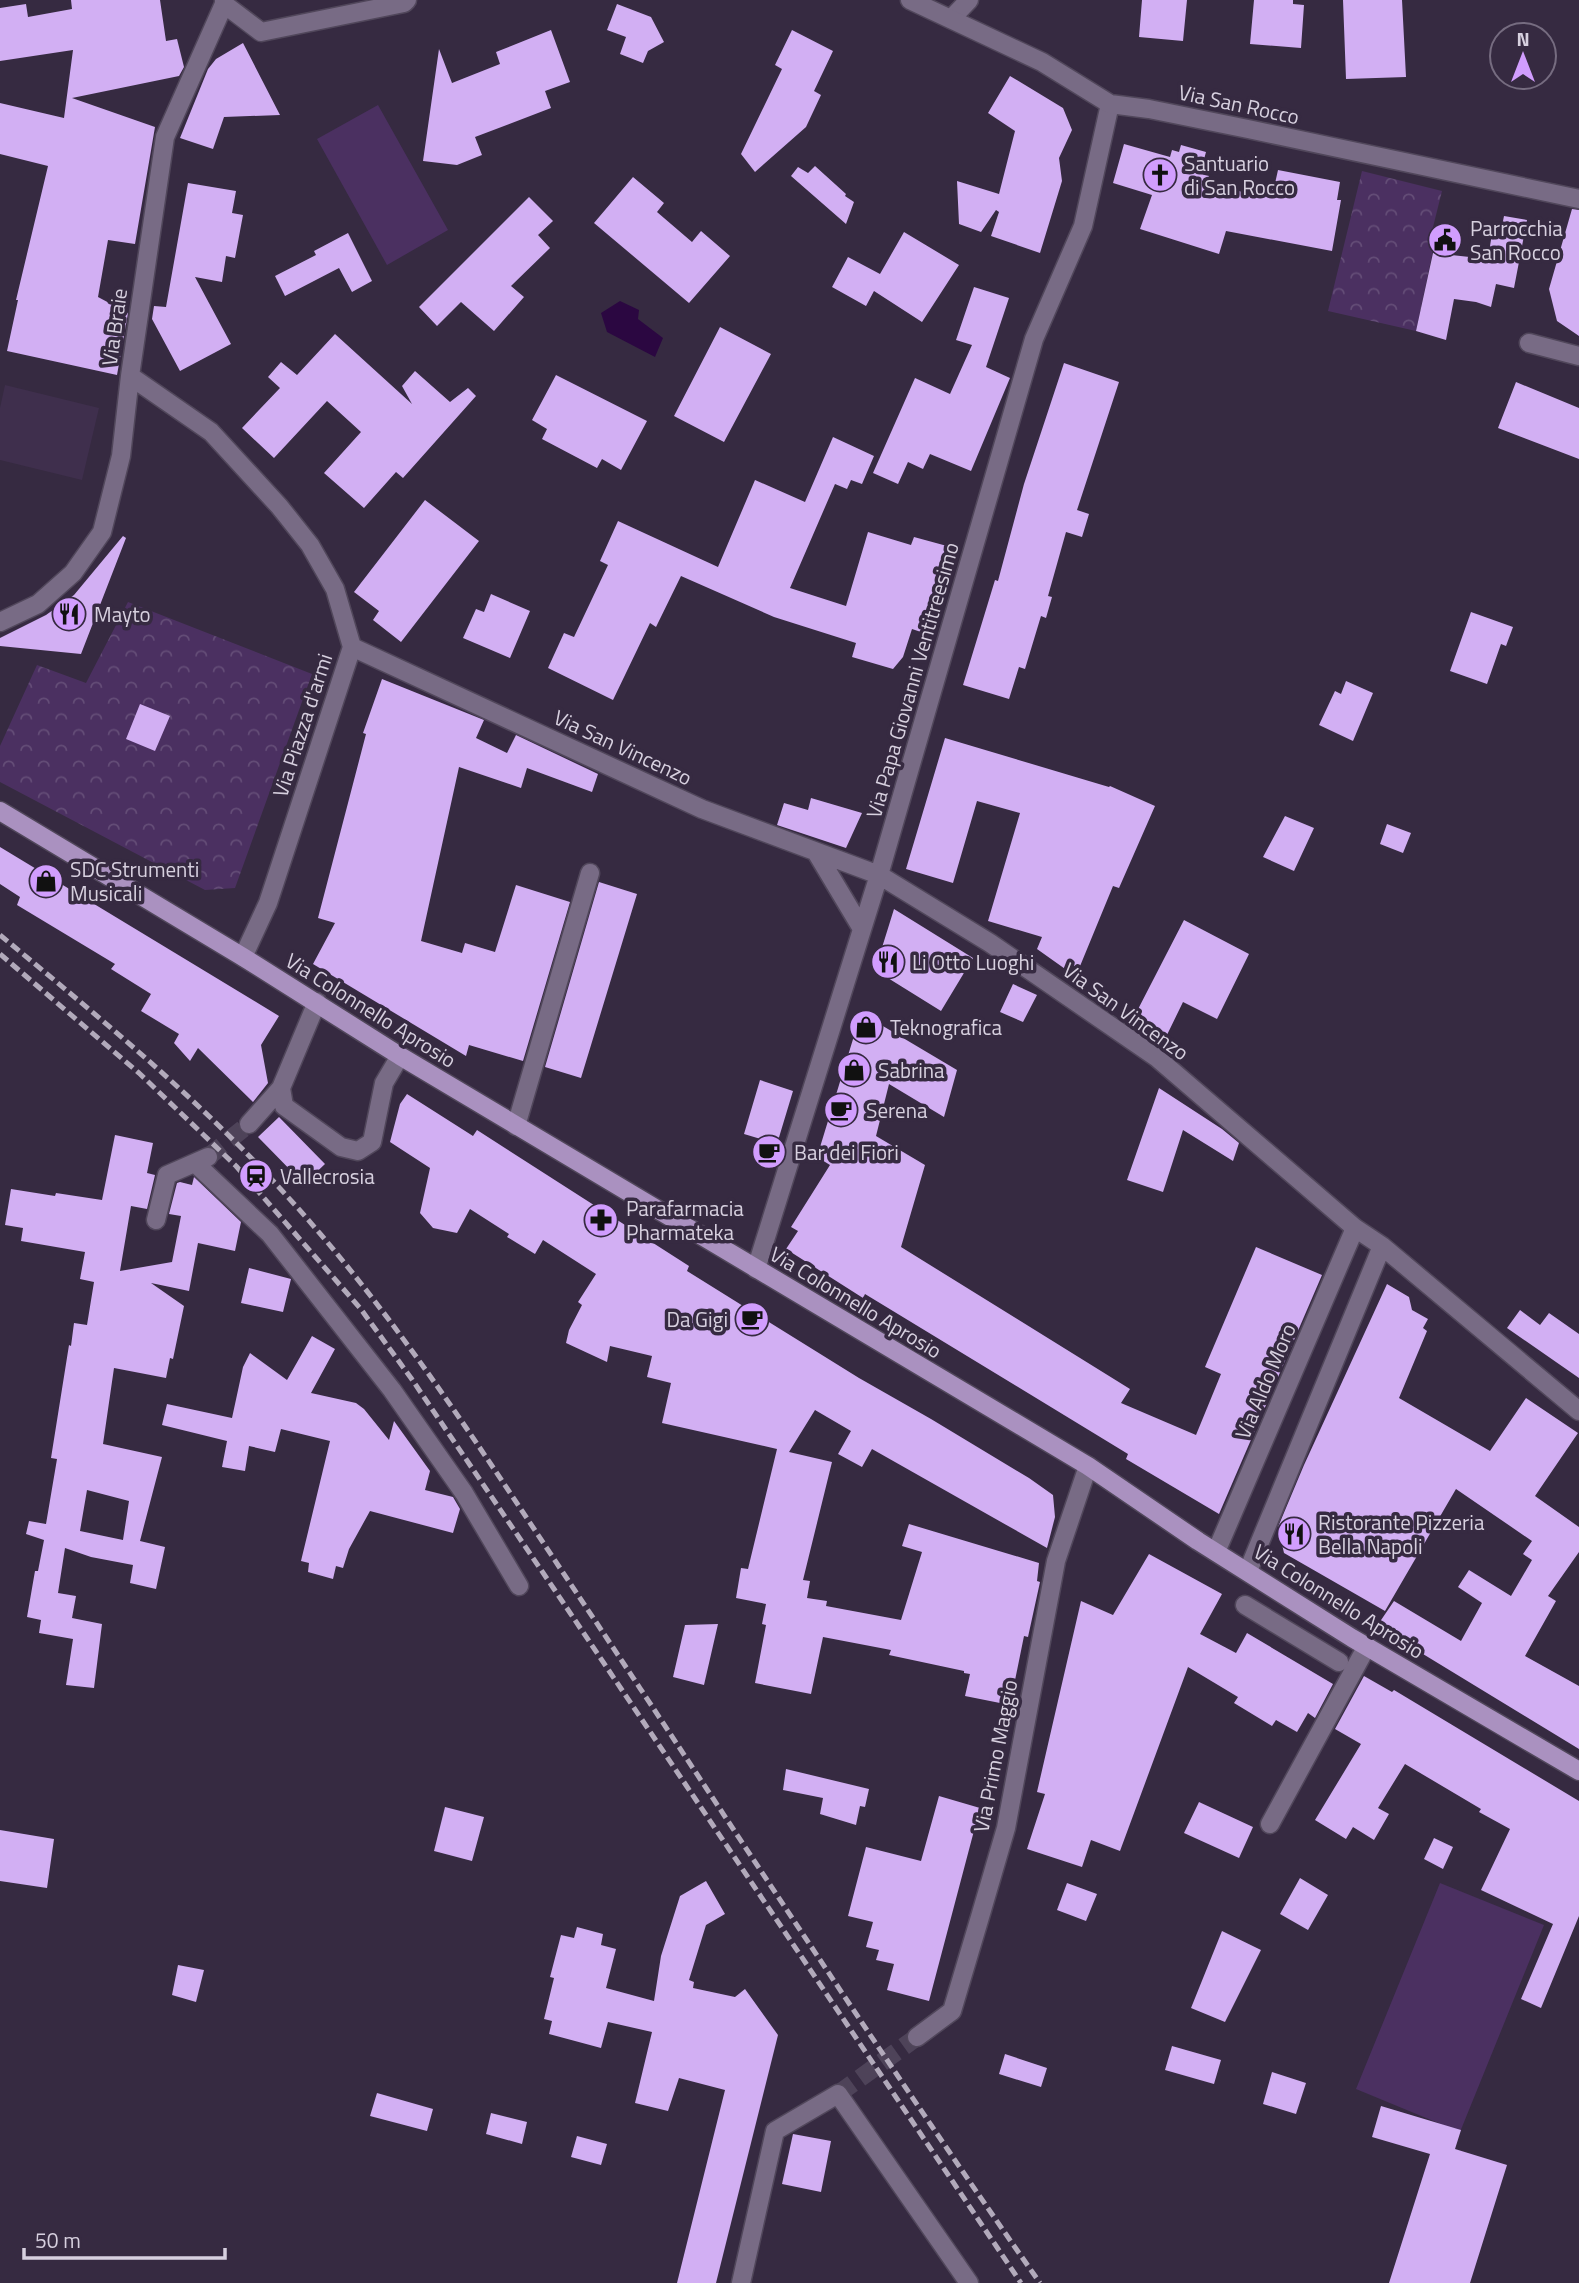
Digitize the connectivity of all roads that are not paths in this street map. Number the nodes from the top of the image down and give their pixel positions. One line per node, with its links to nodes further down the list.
1 (407, 0): 4 (street)
2 (911, 0): 5 (street, Via San Rocco)
3 (969, 0): 5 (street)
4 (224, 2): 10 (street, Via Braie)
5 (951, 19): 6 (street, Via San Rocco)
6 (1110, 104): 7 (street, Via San Rocco); 16 (street, Via Papa Giovanni Ventitreesimo)
7 (1579, 199)
8 (1530, 343): 9 (street)
9 (1579, 356)
10 (130, 376): 11 (street, Via Braie); 12 (street, Via Piazza d'armi)
11 (0, 622)
12 (352, 647): 14 (street, Via San Vincenzo); 18 (street, Via Piazza d'armi)
13 (0, 811): 18 (main road, Via Colonnello Aprosio)
14 (816, 852): 16 (street, Via San Vincenzo); 17 (street)
15 (590, 873): 23 (street)
16 (879, 875): 17 (street, Via Papa Giovanni Ventitreesimo); 25 (street, Via San Vincenzo)
17 (862, 929): 27 (street, Via Papa Giovanni Ventitreesimo)
18 (243, 957): 19 (main road, Via Colonnello Aprosio)
19 (317, 1002): 20 (main road, Via Colonnello Aprosio); 21 (street)
20 (400, 1056): 21 (street); 23 (main road, Via Colonnello Aprosio)
21 (281, 1088): 22 (street)
22 (248, 1124)
23 (516, 1126): 27 (main road, Via Colonnello Aprosio)
24 (156, 1220): 32 (street)
25 (1355, 1228): 26 (street, Via San Vincenzo); 30 (street, Via Aldo Moro)
26 (1382, 1246): 28 (street, Via San Vincenzo); 31 (street)
27 (756, 1269): 29 (main road, Via Colonnello Aprosio)
28 (1579, 1411)
29 (1088, 1466): 30 (main road, Via Colonnello Aprosio); 38 (street, Via Primo Maggio)
30 (1216, 1552): 31 (main road, Via Colonnello Aprosio)
31 (1248, 1571): 34 (main road, Via Colonnello Aprosio)
32 (519, 1586)
33 (1245, 1605): 35 (street)
34 (1367, 1646): 36 (main road, Via Colonnello Aprosio); 37 (street)
35 (1339, 1662)
36 (1579, 1771)
37 (1270, 1824)
38 (918, 2037)
39 (741, 2283): 40 (street)
40 (969, 2283)

